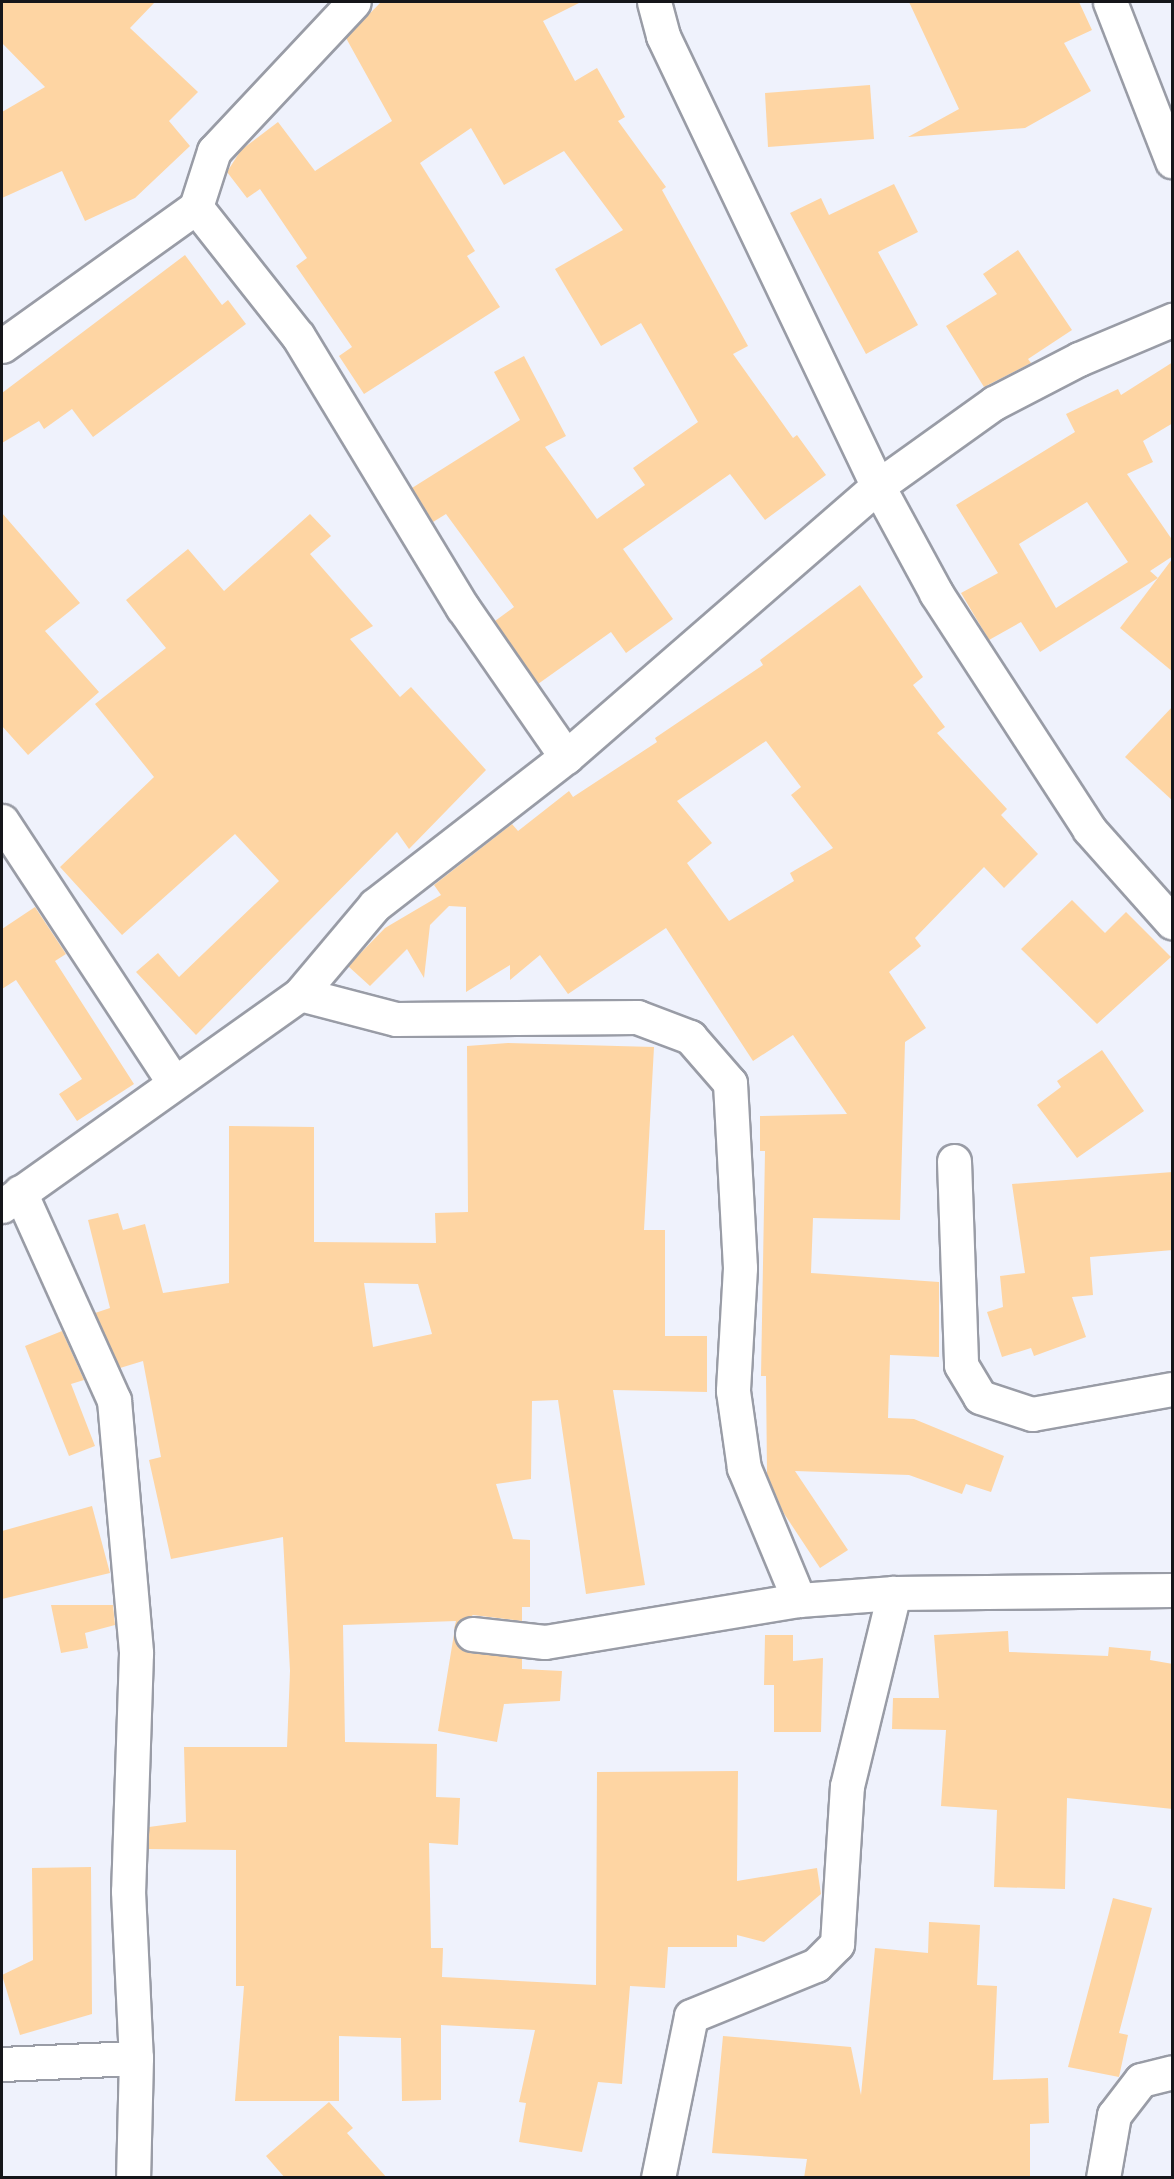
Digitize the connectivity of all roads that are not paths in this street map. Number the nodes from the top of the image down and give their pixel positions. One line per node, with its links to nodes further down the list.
1 (354, 2): 5 (street)
2 (654, 2): 8 (street)
3 (1110, 2): 4 (street)
4 (1173, 161)
5 (196, 207): 7 (street); 9 (street)
6 (1173, 320): 8 (street)
7 (2, 346)
8 (879, 486): 9 (street); 11 (street)
9 (566, 756): 12 (street)
10 (2, 821): 13 (street)
11 (1173, 922)
12 (300, 994): 13 (street); 19 (street)
13 (174, 1083): 15 (street)
14 (954, 1161): 16 (street)
15 (11, 1199): 21 (street)
16 (1173, 1389)
17 (1173, 1590): 18 (street)
18 (894, 1593): 19 (street); 25 (street)
19 (799, 1600): 20 (street)
20 (472, 1634)
21 (136, 2058): 22 (street); 24 (street)
22 (2, 2064)
23 (1173, 2072): 26 (street)
24 (133, 2178)
25 (658, 2178)
26 (1103, 2178)

